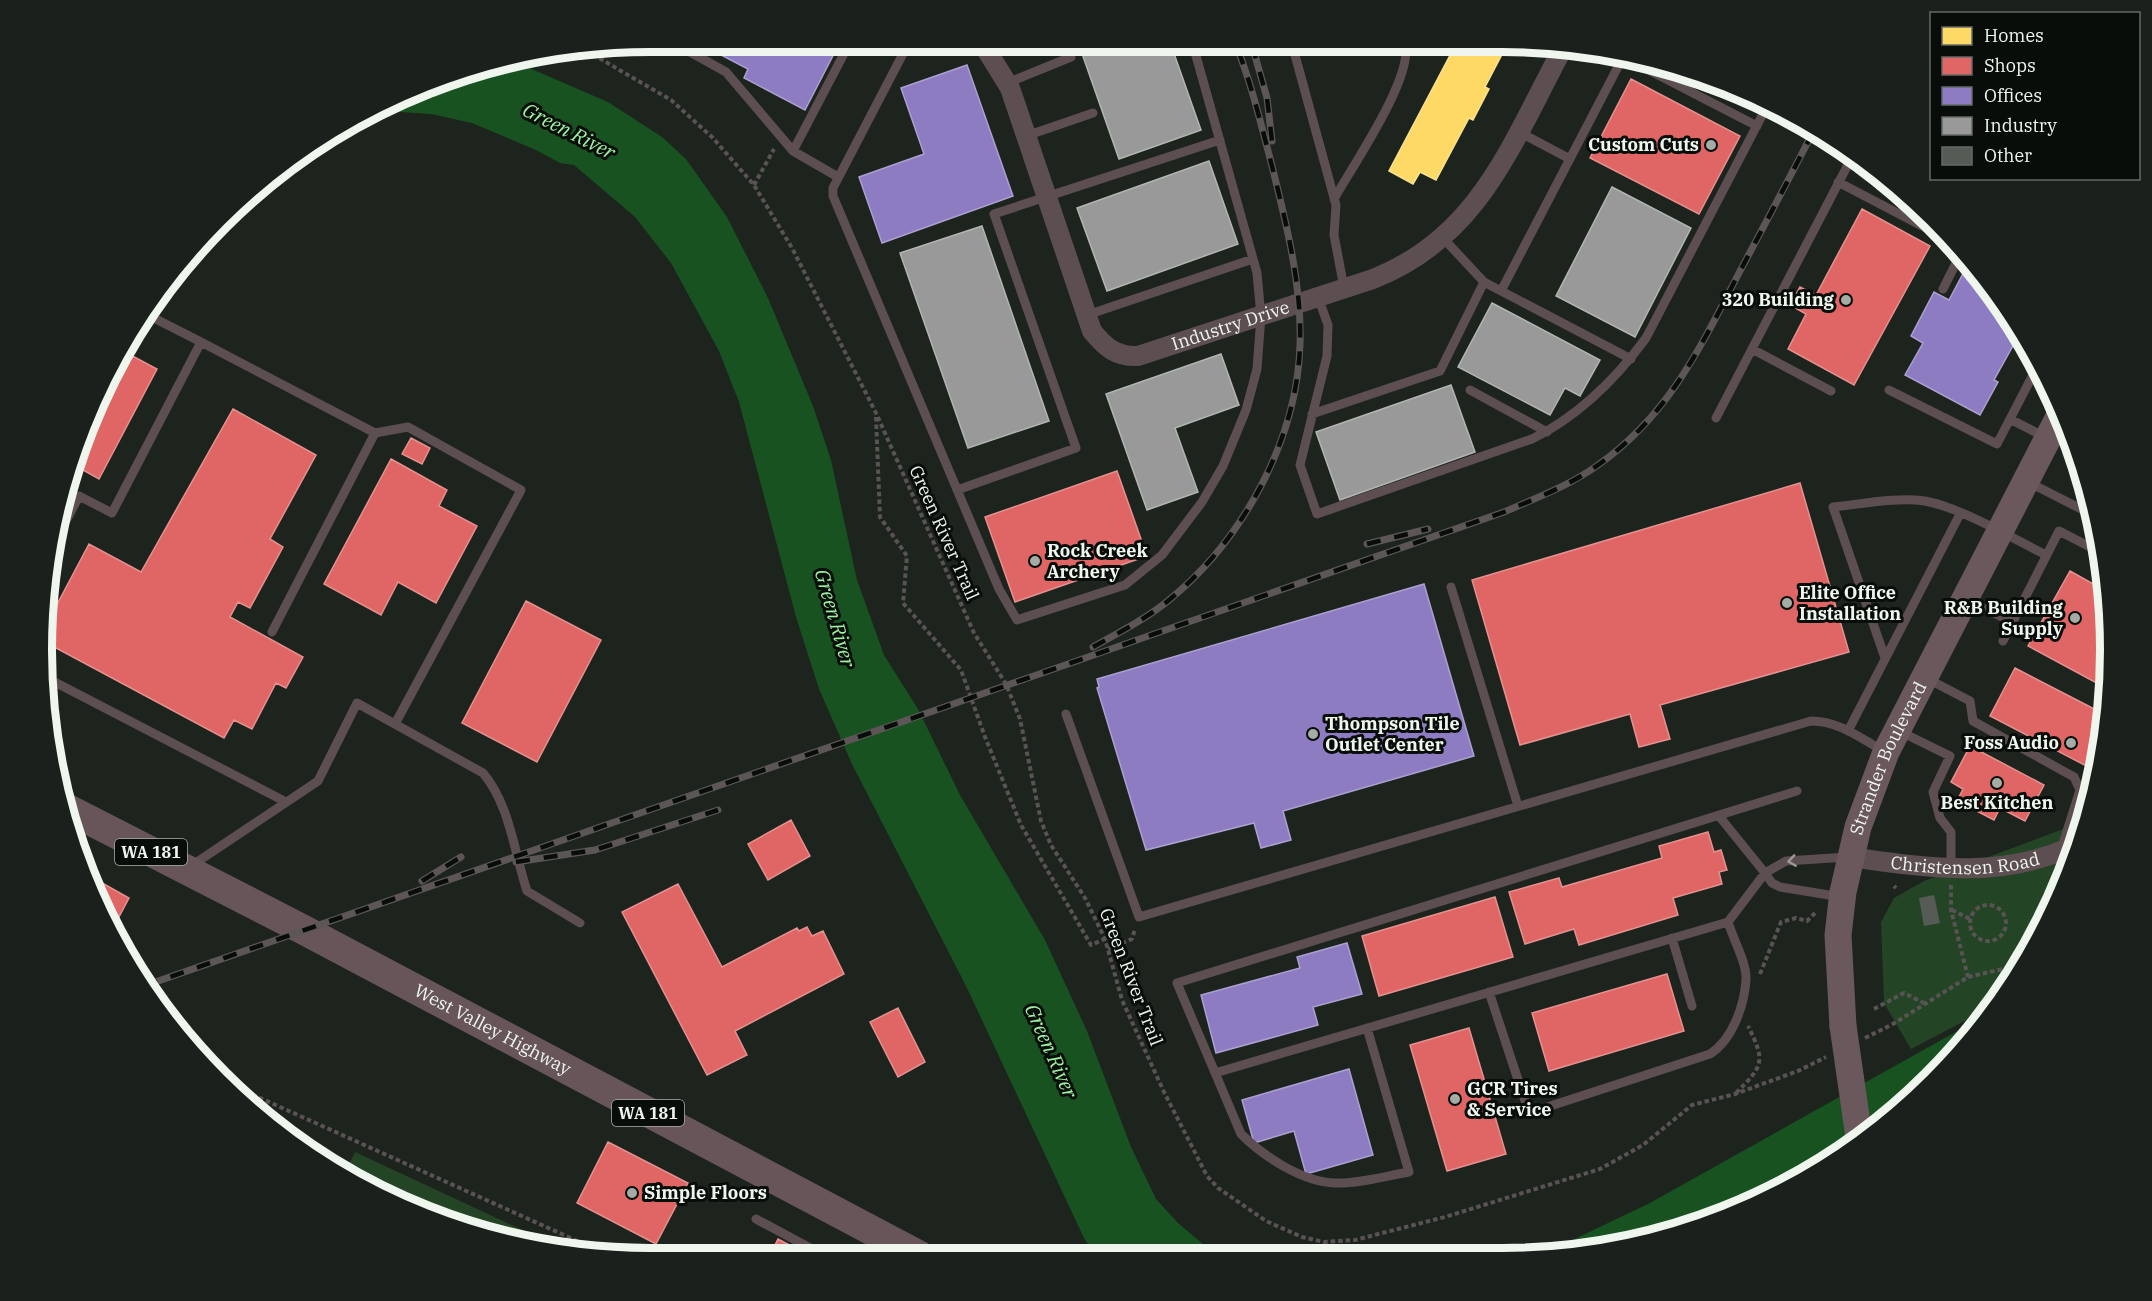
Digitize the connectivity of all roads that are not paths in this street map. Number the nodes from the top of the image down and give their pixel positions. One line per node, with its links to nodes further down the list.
1 (690, 52): 19 (lane)
2 (845, 52): 19 (lane)
3 (904, 52): 22 (lane)
4 (988, 52): 12 (street, Industry Drive)
5 (1195, 52): 18 (lane)
6 (1295, 52): 25 (lane)
7 (1405, 52): 25 (lane)
8 (1559, 56): 16 (street, Industry Drive)
9 (1071, 57): 12 (lane)
10 (1619, 64): 20 (lane)
11 (1653, 72): 15 (lane)
12 (1007, 83): 17 (street, Industry Drive)
13 (1093, 113): 17 (lane)
14 (1764, 113): 15 (lane)
15 (1757, 126): 40 (lane)
16 (1517, 131): 20 (lane); 27 (street, Industry Drive)
17 (1026, 136): 24 (street, Industry Drive)
18 (1220, 140): 24 (lane); 28 (lane)
19 (793, 151): 22 (lane)
20 (1570, 159): 33 (lane)
21 (1848, 163): 23 (lane)
22 (838, 177): 53 (lane)
23 (1838, 182): 26 (lane); 39 (lane)
24 (1046, 196): 35 (street, Industry Drive); 53 (lane)
25 (1334, 199): 31 (lane)
26 (1922, 226)
27 (1443, 238): 30 (lane); 31 (street, Industry Drive)
28 (1253, 259): 35 (lane); 36 (lane)
29 (1956, 262): 32 (lane)
30 (1484, 282): 33 (lane); 45 (lane)
31 (1344, 288): 34 (street, Industry Drive)
32 (1943, 289)
33 (1501, 291): 40 (lane)
34 (1318, 297): 36 (street, Industry Drive); 45 (lane)
35 (1087, 315): 36 (street, Industry Drive)
36 (1261, 316): 53 (lane)
37 (153, 318): 38 (lane)
38 (201, 342): 50 (lane); 56 (lane)
39 (1752, 349): 44 (lane); 46 (lane)
40 (1631, 359): 49 (lane)
41 (2032, 376): 47 (lane)
42 (1470, 390): 49 (lane)
43 (1889, 390): 47 (lane)
44 (1832, 391)
45 (1312, 414): 49 (lane)
46 (1716, 418)
47 (2010, 419): 51 (lane)
48 (2055, 425): 51 (main road, Strander Boulevard)
49 (1547, 432)
50 (375, 433): 63 (lane); 69 (lane)
51 (2048, 438): 52 (main road, Strander Boulevard)
52 (2026, 481): 54 (lane); 57 (main road, Strander Boulevard)
53 (957, 490)
54 (2081, 506)
55 (1960, 514): 57 (lane); 65 (lane); 65 (lane)
56 (68, 517)
57 (1999, 531): 59 (lane); 61 (main road, Strander Boulevard)
58 (2090, 547): 59 (lane)
59 (2046, 555): 62 (lane)
60 (1451, 587): 74 (lane)
61 (1964, 598): 62 (lane); 66 (main road, Strander Boulevard)
62 (2012, 622): 64 (lane)
63 (272, 632)
64 (2002, 641)
65 (1885, 658): 70 (lane)
66 (1924, 677): 71 (main road, Strander Boulevard); 77 (lane)
67 (54, 681): 73 (lane)
68 (1065, 714): 74 (lane)
69 (395, 724): 73 (lane); 85 (lane)
70 (1848, 731): 71 (lane); 74 (lane)
71 (1892, 741): 79 (main road, Strander Boulevard); 81 (lane)
72 (1797, 791): 76 (lane)
73 (286, 802): 80 (lane)
74 (1518, 806)
75 (75, 813): 80 (main road, West Valley Highway / WA 181)
76 (1719, 816): 82 (lane); 90 (lane)
77 (2072, 829)
78 (2065, 850): 81 (street, Christensen Road)
79 (1850, 857): 81 (street, Christensen Road); 82 (lane, one-way to 82); 83 (main road, Strander Boulevard)
80 (186, 869): 94 (main road, West Valley Highway / WA 181)
81 (1951, 869)
82 (1765, 873): 83 (lane); 84 (lane)
83 (1842, 897): 91 (main road, Strander Boulevard, bridge)
84 (1728, 922): 86 (lane); 87 (lane)
85 (580, 923)
86 (1672, 938): 87 (lane); 88 (lane)
87 (1489, 992): 89 (lane)
88 (1692, 1006)
89 (1367, 1028): 90 (lane); 90 (lane)
90 (1215, 1073)
91 (1857, 1131)
92 (756, 1219): 93 (lane)
93 (810, 1248)
94 (906, 1248)

